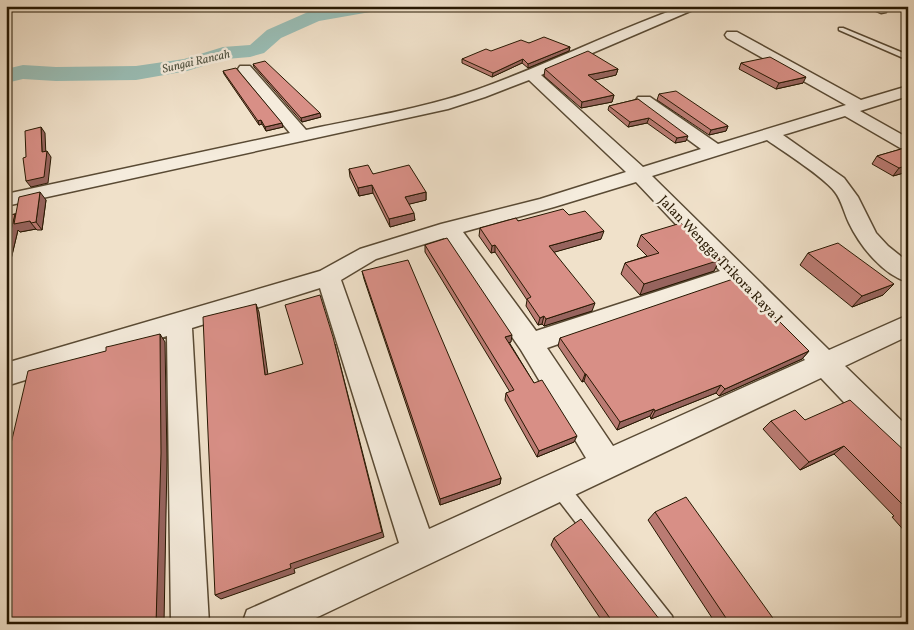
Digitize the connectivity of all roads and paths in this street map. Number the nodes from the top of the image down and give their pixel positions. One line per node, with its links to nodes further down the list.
1 (696, 6): 8 (street)
2 (868, 6): 3 (lane)
3 (883, 12)
4 (840, 30): 6 (lane)
5 (732, 35): 11 (street)
6 (908, 58)
7 (244, 69): 13 (street)
8 (531, 74): 13 (street); 16 (street, Jalan Wengga Trikora Raya I)
9 (908, 91): 11 (street)
10 (644, 100): 15 (street)
11 (852, 108): 12 (street); 14 (street)
12 (768, 133): 15 (street); 20 (street)
13 (304, 137): 17 (street)
14 (908, 145)
15 (714, 150): 16 (street)
16 (638, 173): 18 (street); 19 (street, Jalan Wengga Trikora Raya I)
17 (6, 200)
18 (449, 229): 21 (street); 24 (street)
19 (736, 274): 24 (street); 25 (street, Jalan Wengga Trikora Raya I)
20 (908, 274)
21 (328, 277): 22 (street); 30 (street)
22 (179, 322): 26 (street); 32 (street)
23 (908, 325): 25 (street)
24 (530, 343): 28 (street)
25 (823, 364): 27 (street, Jalan Wengga Trikora Raya I); 28 (street)
26 (8, 381)
27 (908, 448)
28 (607, 464): 29 (street)
29 (559, 486): 30 (street); 31 (lane)
30 (419, 551): 33 (street)
31 (665, 623)
32 (190, 624)
33 (261, 624)

